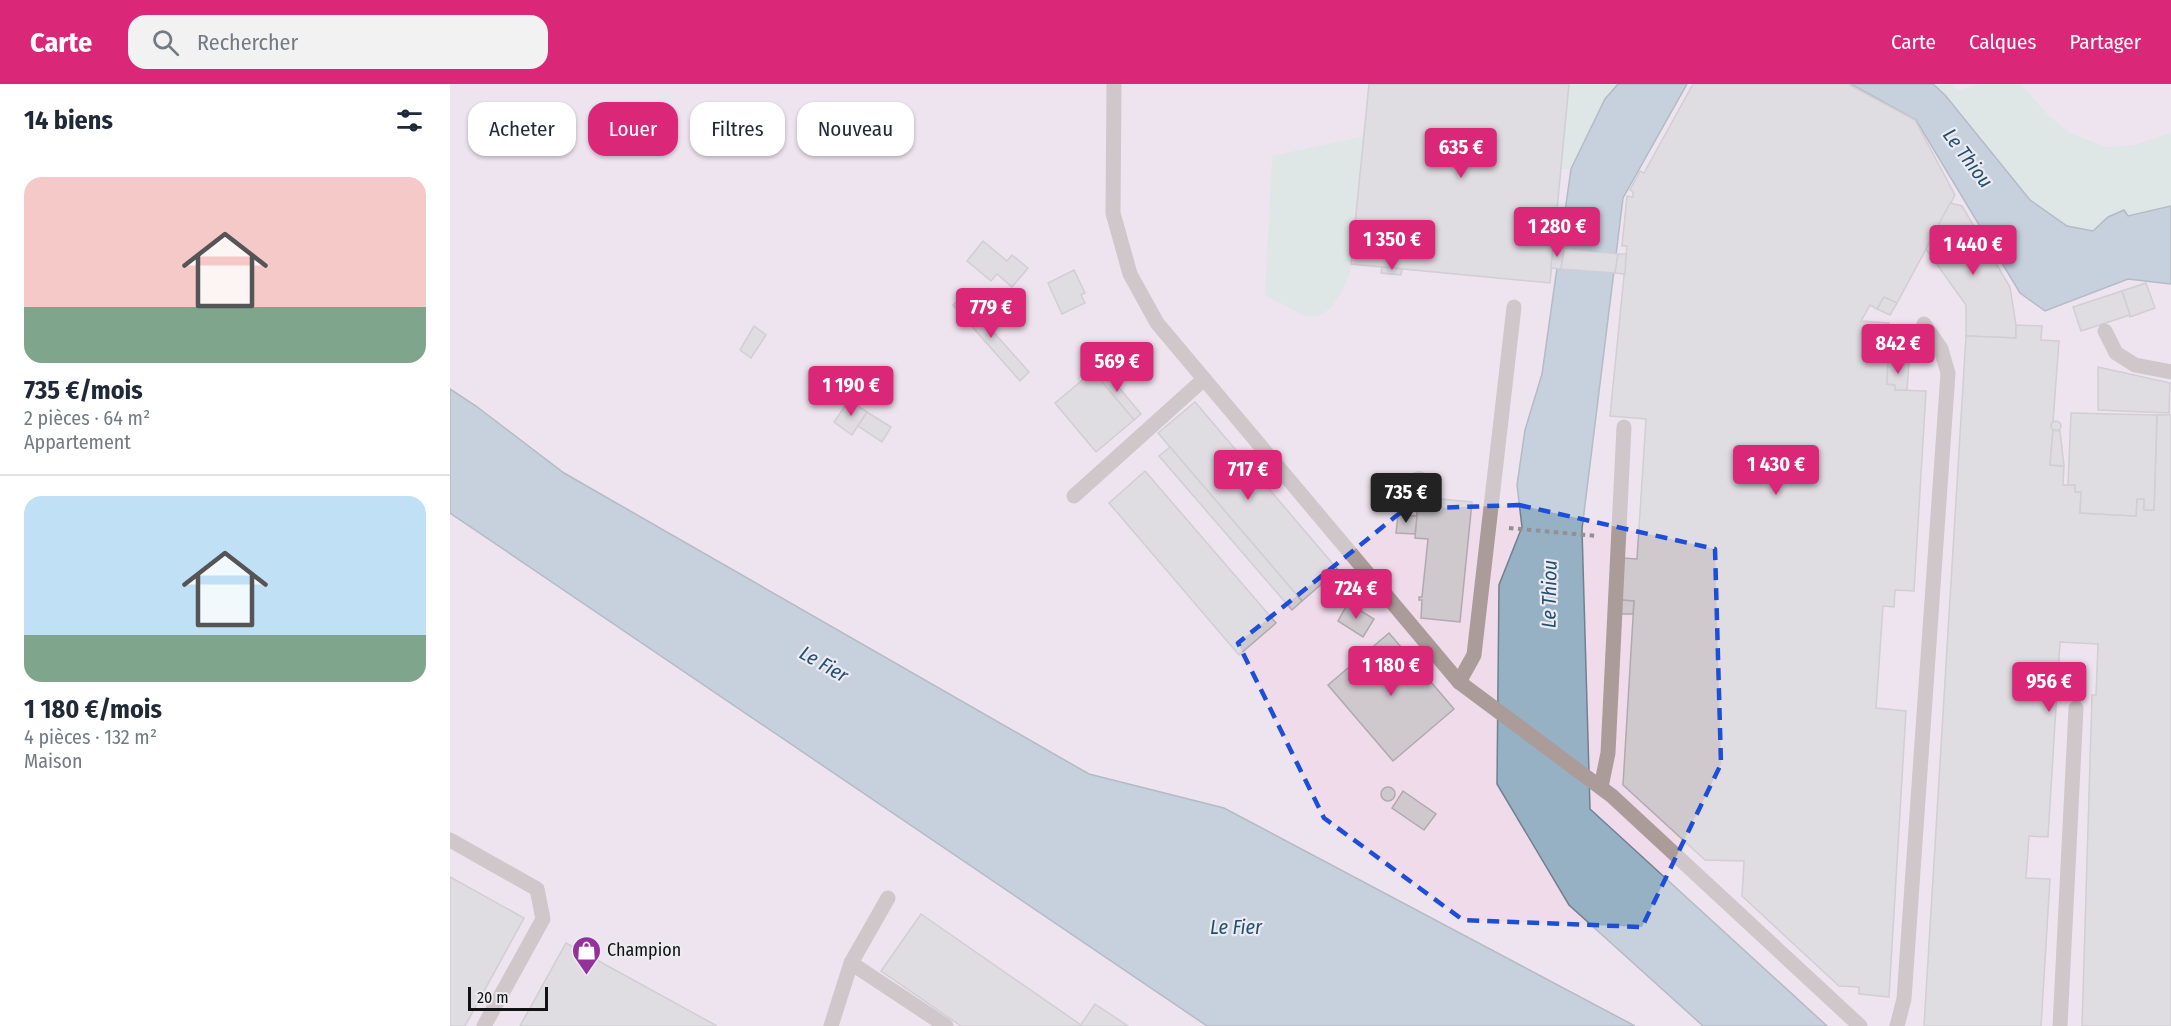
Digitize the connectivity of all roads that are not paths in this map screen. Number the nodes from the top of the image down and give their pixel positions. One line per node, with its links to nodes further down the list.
1 (1114, 84): 6 (lane)
2 (1514, 307): 9 (lane)
3 (1924, 324): 19 (lane)
4 (2105, 331): 5 (lane)
5 (2171, 372)
6 (1204, 379): 8 (lane); 9 (lane)
7 (1624, 427): 11 (lane)
8 (1074, 496)
9 (1459, 682): 11 (lane)
10 (2076, 708): 20 (lane)
11 (1597, 784): 18 (lane)
12 (450, 840): 15 (lane)
13 (888, 898): 14 (lane)
14 (851, 963): 16 (lane); 17 (lane)
15 (484, 1026)
16 (831, 1026)
17 (946, 1026)
18 (1860, 1026)
19 (1897, 1026)
20 (2060, 1026)

